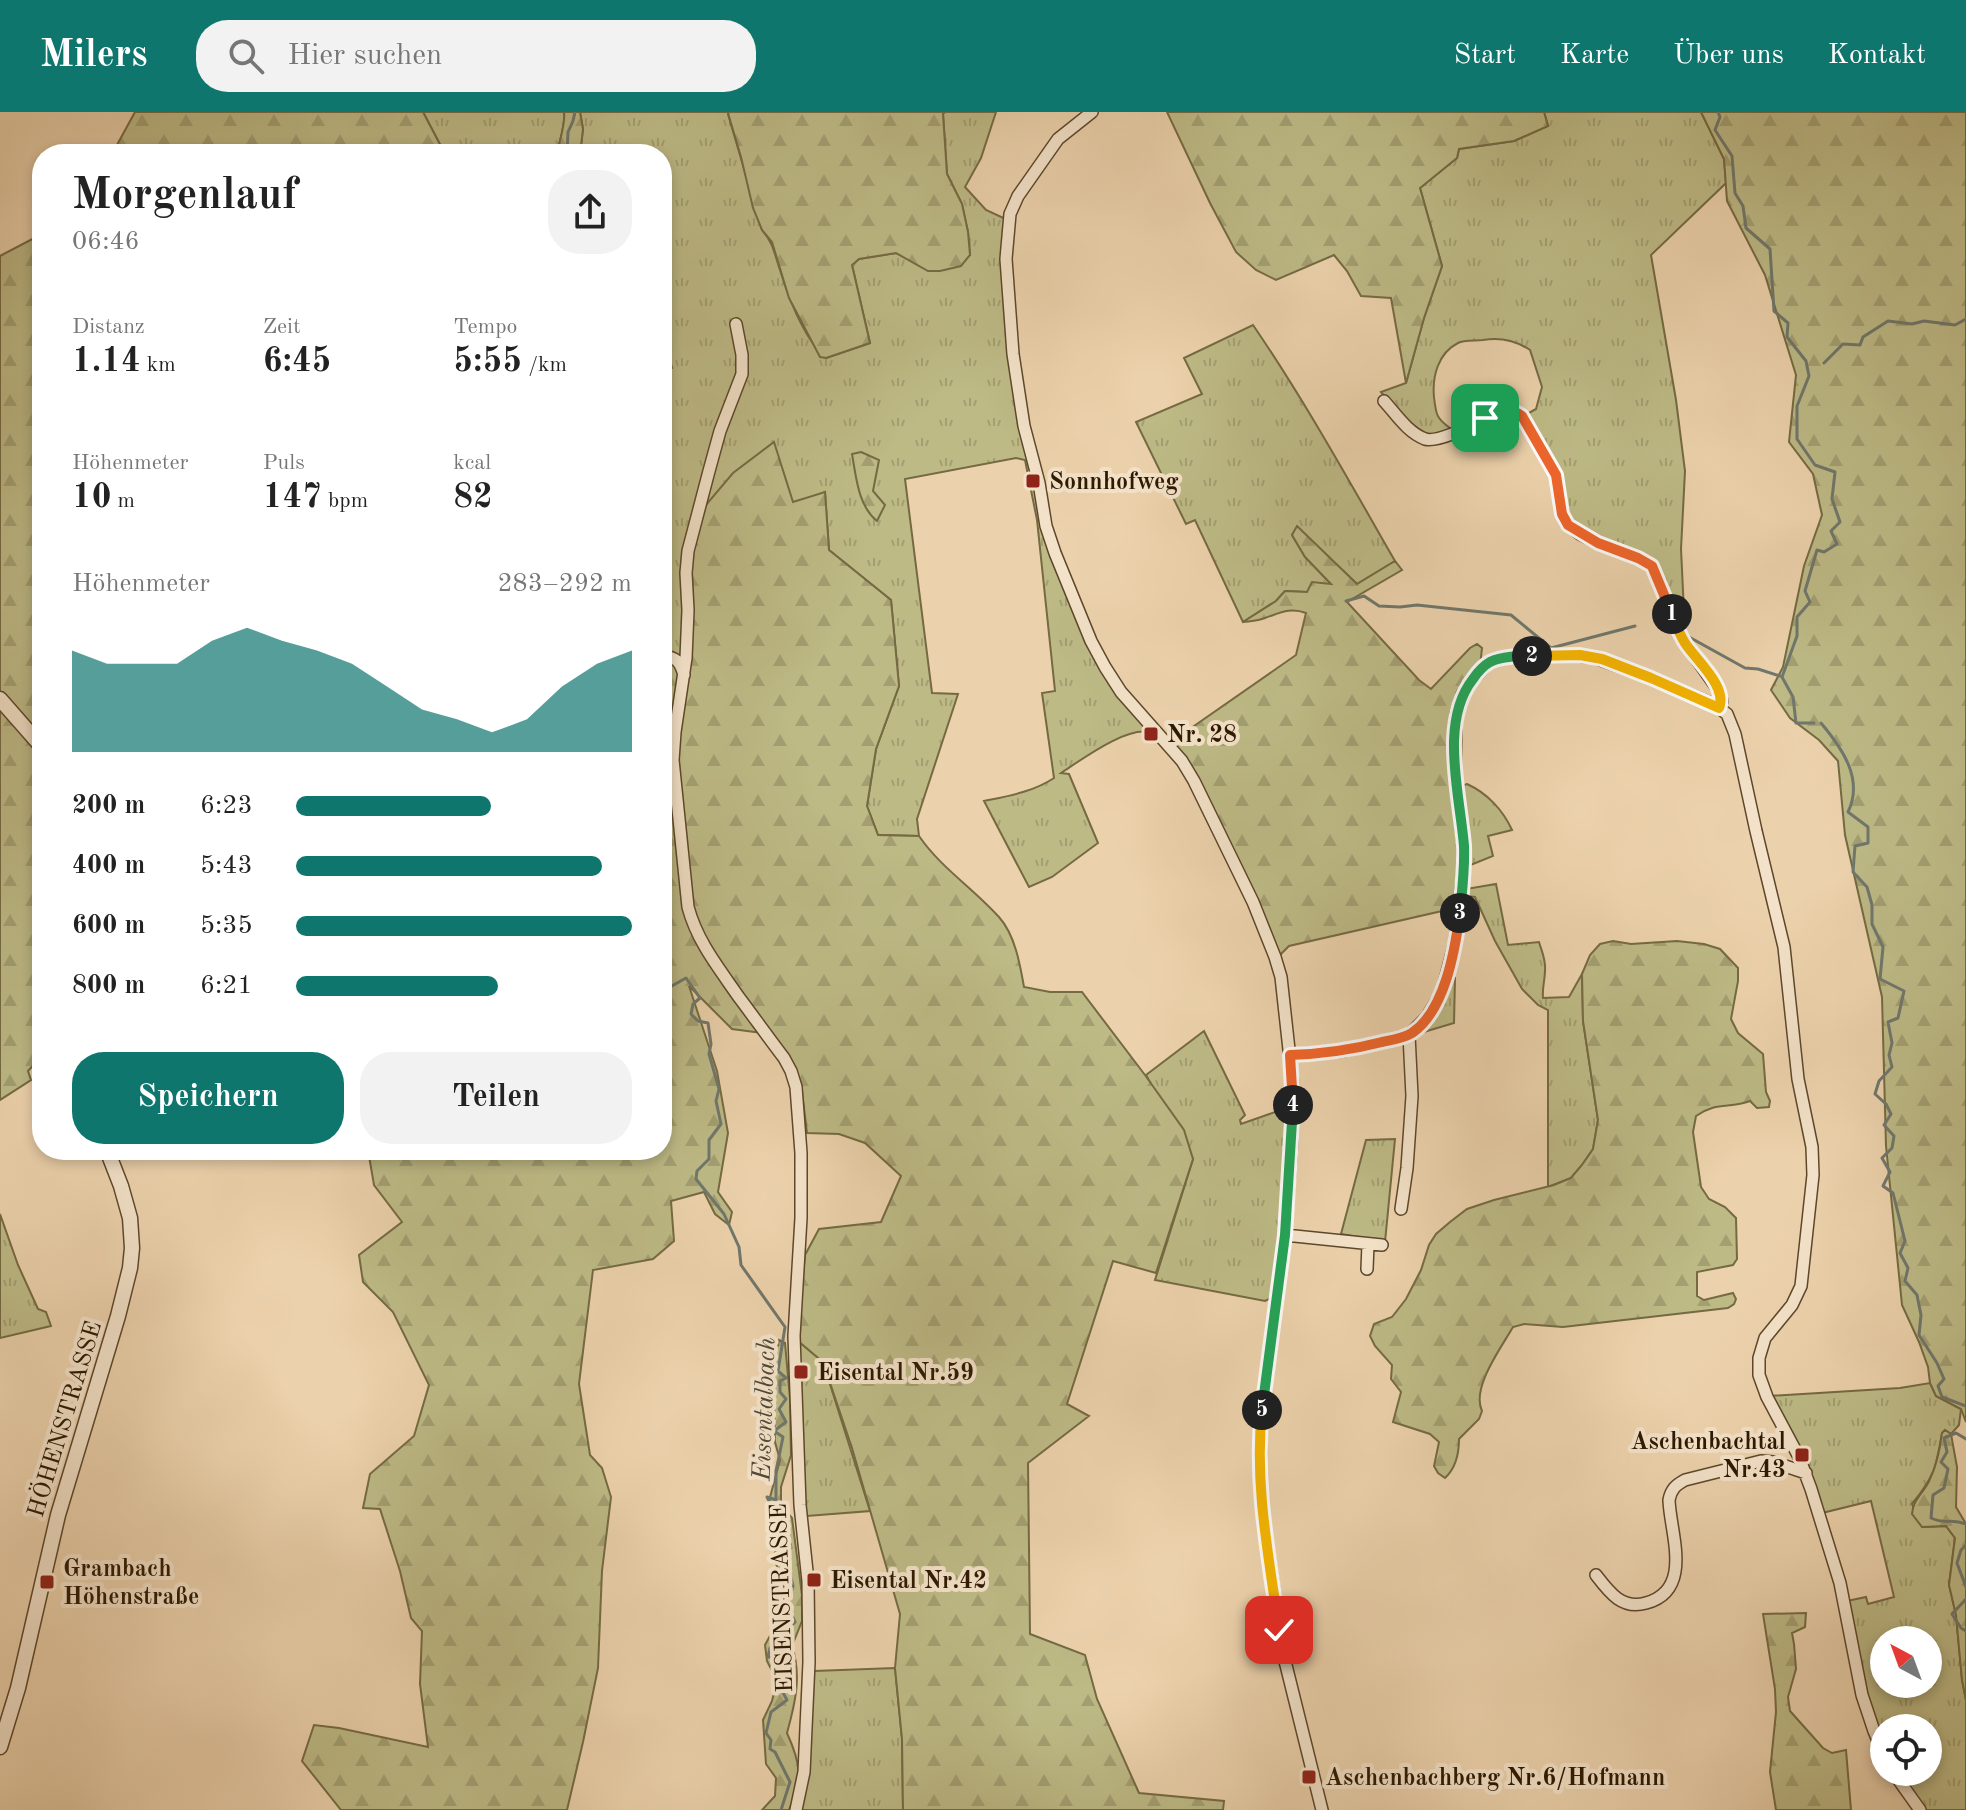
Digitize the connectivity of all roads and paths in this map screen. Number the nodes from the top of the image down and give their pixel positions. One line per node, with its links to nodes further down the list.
1 (1092, 112): 10 (street)
2 (736, 324): 5 (street, EISENSTRASSE)
3 (1384, 401): 7 (street)
4 (672, 658): 5 (street)
5 (684, 675): 22 (street, EISENSTRASSE)
6 (0, 699): 8 (street)
7 (1723, 711): 9 (street); 17 (street)
8 (32, 736)
9 (1409, 1035): 10 (street); 12 (street)
10 (1290, 1055): 13 (street)
11 (111, 1160): 20 (street, HÖHENSTRASSE)
12 (1401, 1209)
13 (1285, 1235): 14 (street); 23 (street)
14 (1368, 1244): 15 (street); 16 (street)
15 (1382, 1245)
16 (1367, 1269)
17 (1806, 1473): 18 (street); 19 (street)
18 (1596, 1575)
19 (1870, 1718)
20 (0, 1747)
21 (1903, 1786): 24 (street)
22 (796, 1810)
23 (1322, 1810)
24 (1920, 1810)

